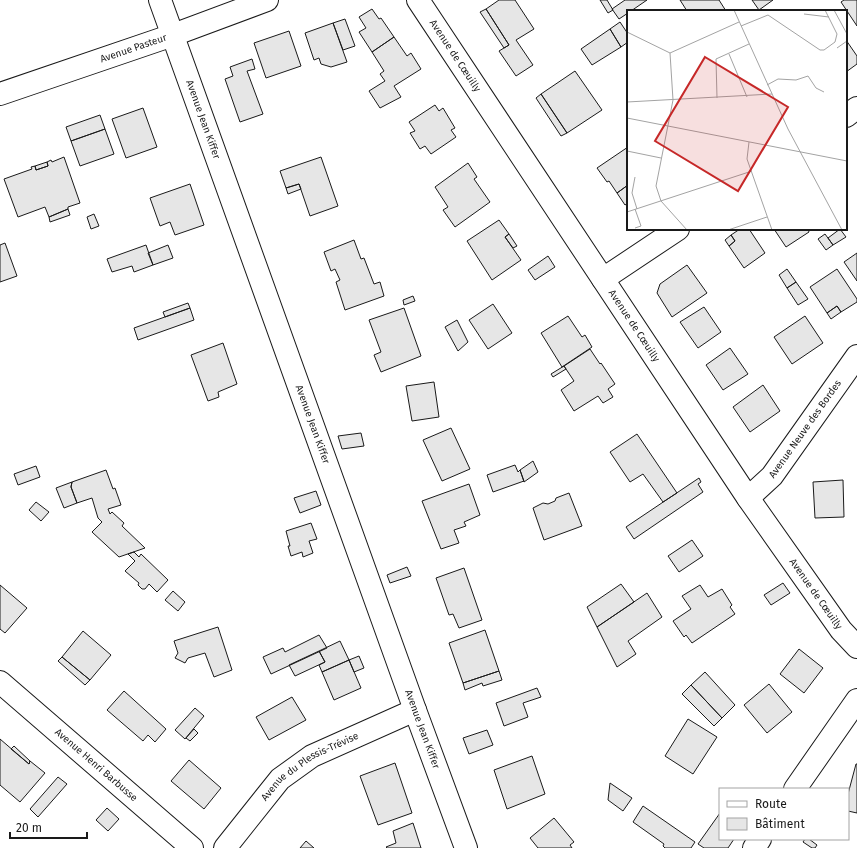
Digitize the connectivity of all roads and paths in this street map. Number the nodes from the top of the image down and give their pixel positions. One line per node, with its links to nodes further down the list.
1 (160, 0): 4 (street, Avenue Jean Kiffer)
2 (267, 0): 4 (street, Avenue Pasteur)
3 (418, 0): 9 (street, Avenue de Cœuilly)
4 (173, 35): 5 (street, Avenue Pasteur); 15 (street, Avenue Jean Kiffer)
5 (0, 94)
6 (857, 108): 7 (street)
7 (847, 115)
8 (676, 230): 9 (street)
9 (603, 279): 11 (street, Avenue de Cœuilly)
10 (857, 356): 11 (street, Avenue Neuve des Bordes)
11 (748, 498): 12 (street, Avenue de Cœuilly)
12 (857, 647)
13 (0, 682): 17 (street, Avenue Henri Barbusse)
14 (855, 708): 16 (street)
15 (415, 710): 18 (street, Avenue du Plessis-Trévise); 19 (street, Avenue Jean Kiffer)
16 (796, 788)
17 (192, 848)
18 (225, 848)
19 (466, 848)

